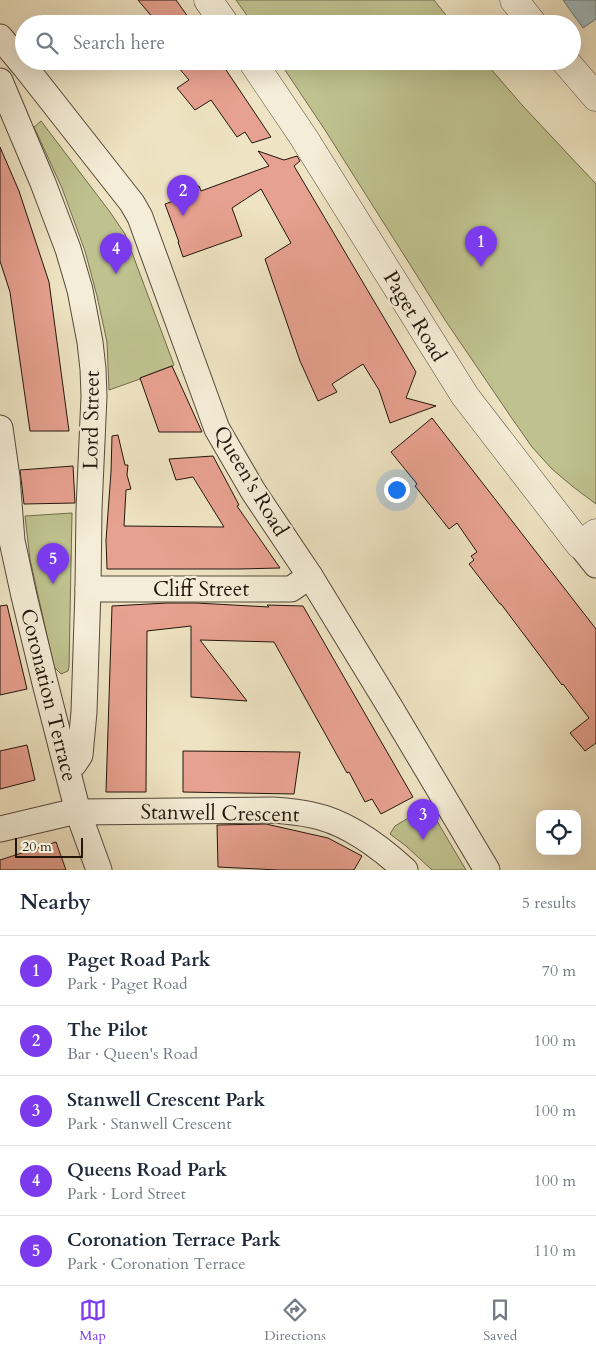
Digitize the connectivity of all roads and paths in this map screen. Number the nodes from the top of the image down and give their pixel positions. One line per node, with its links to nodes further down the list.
1 (208, 0): 3 (street)
2 (514, 0): 4 (street)
3 (219, 15)
4 (526, 15)
5 (0, 37): 6 (street, Queen's Road)
6 (15, 55)
7 (27, 70): 15 (street, Queen's Road)
8 (258, 70): 14 (street, Paget Road)
9 (573, 70): 11 (street)
10 (0, 81): 16 (street, Lord Street)
11 (596, 97)
12 (0, 428): 13 (street, Coronation Terrace)
13 (5, 526): 17 (street, Coronation Terrace)
14 (591, 548)
15 (310, 576): 16 (street, Cliff Street); 22 (street, Queen's Road)
16 (88, 589): 17 (street, Lord Street)
17 (67, 768): 18 (street, Coronation Terrace)
18 (78, 812): 19 (street, Stanwell Crescent); 20 (street, Coronation Terrace); 21 (street, Stanwell Crescent)
19 (0, 829)
20 (99, 870)
21 (405, 870)
22 (487, 870)

